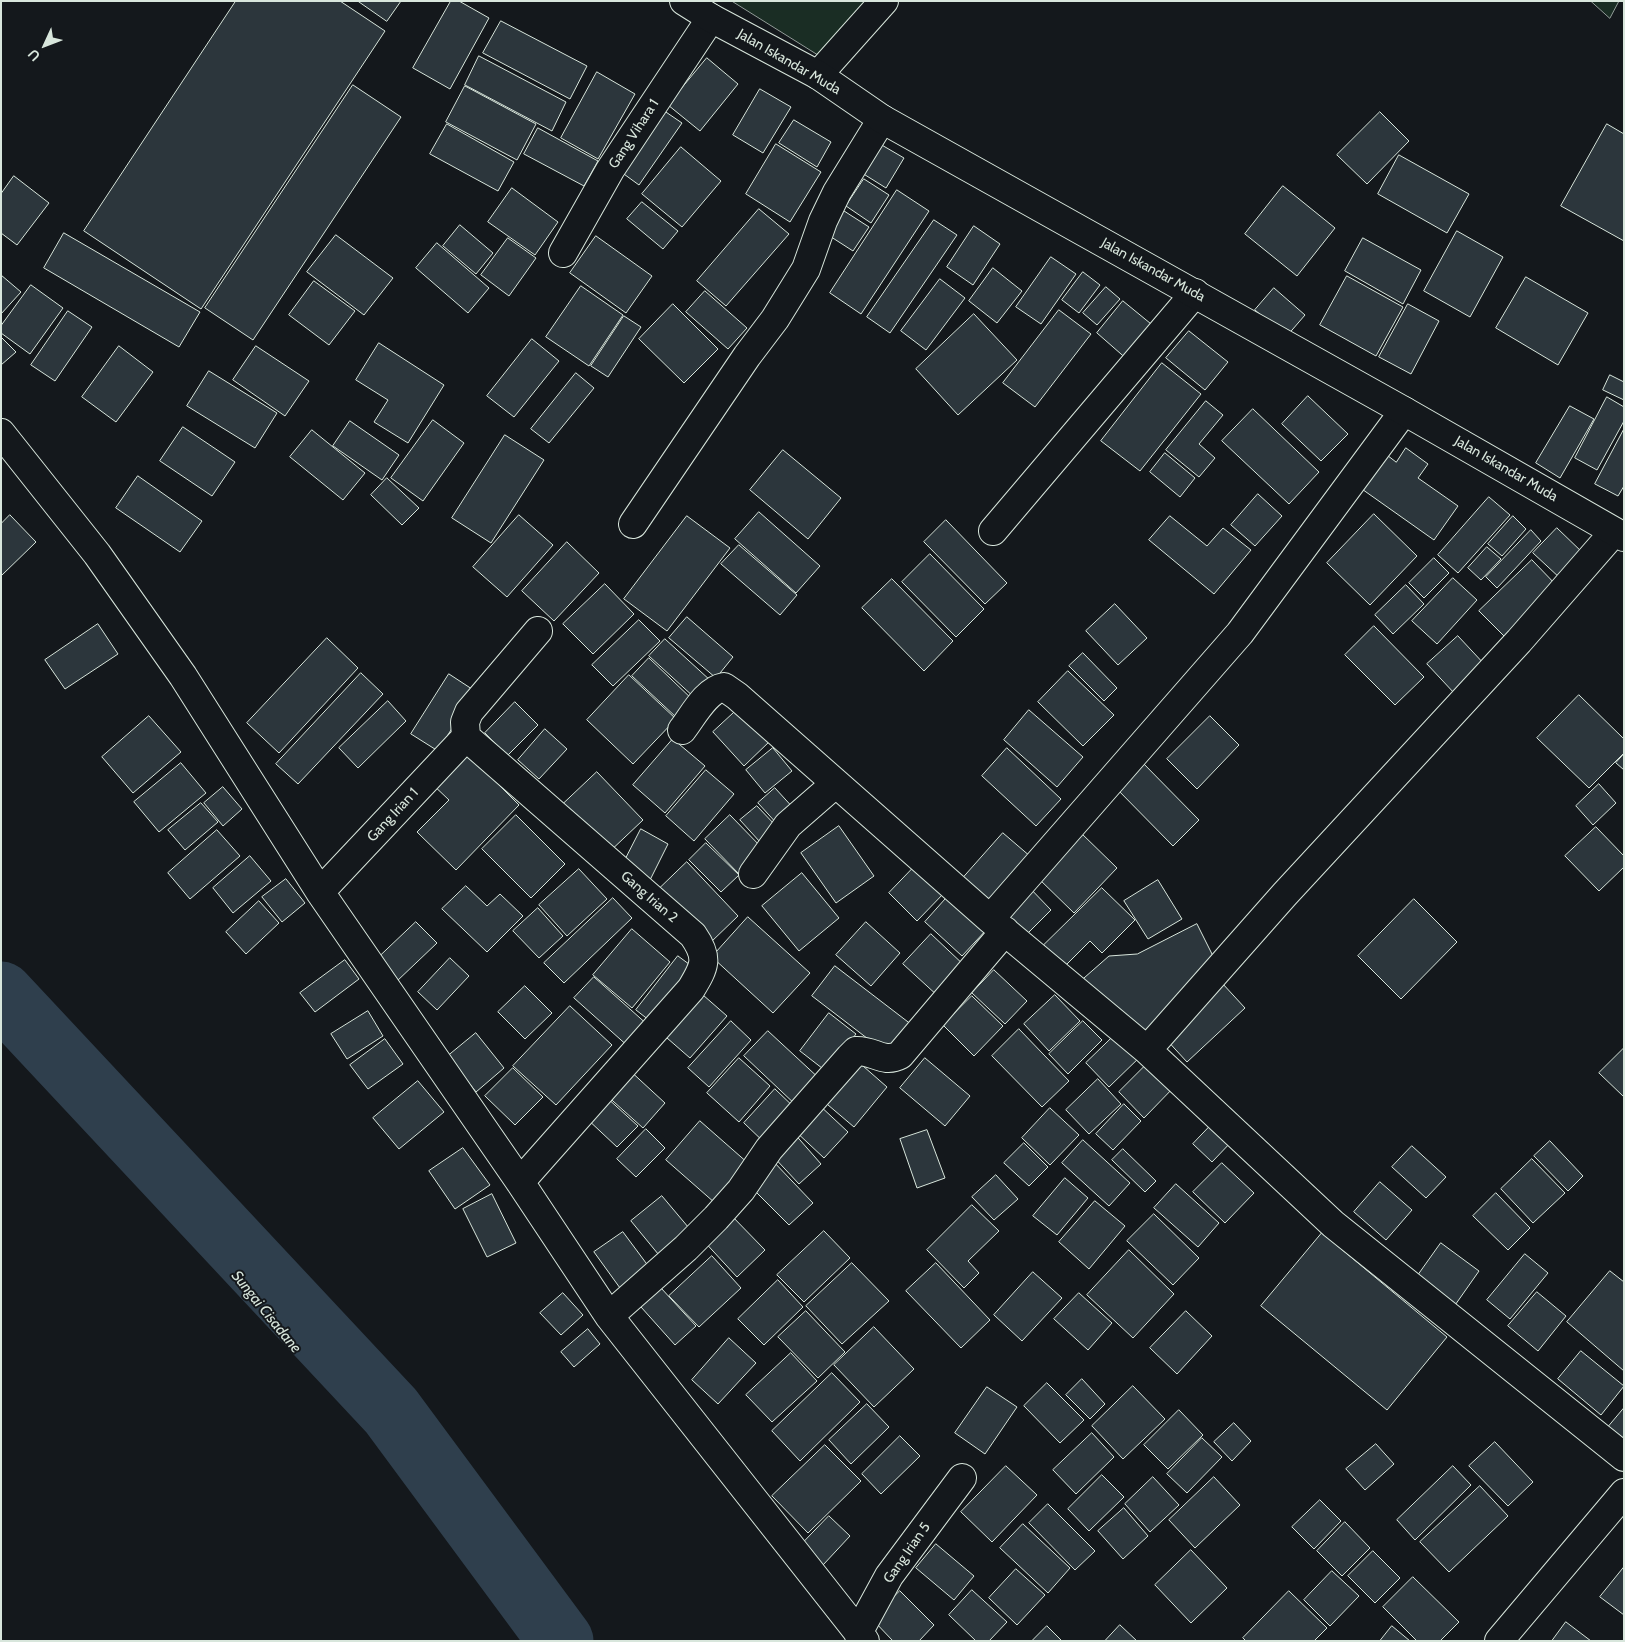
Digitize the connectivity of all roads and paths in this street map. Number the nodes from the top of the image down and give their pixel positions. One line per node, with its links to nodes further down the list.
1 (684, 1): 3 (street, Jalan Iskandar Muda)
2 (884, 1): 4 (street)
3 (711, 18): 4 (street, Jalan Iskandar Muda); 6 (street, Gang Vihara 1)
4 (818, 75): 5 (street, Jalan Iskandar Muda)
5 (882, 119): 7 (street, Jalan Iskandar Muda); 10 (street)
6 (562, 253)
7 (1195, 293): 8 (street, Jalan Iskandar Muda); 11 (street)
8 (1404, 411): 12 (street, Jalan Iskandar Muda); 19 (street)
9 (1, 433): 18 (street)
10 (632, 524)
11 (993, 531)
12 (1619, 535): 20 (street)
13 (538, 631): 15 (street)
14 (682, 730): 16 (street)
15 (466, 737): 18 (street, Gang Irian 1); 21 (street, Gang Irian 2)
16 (835, 784): 17 (street); 19 (street)
17 (753, 874)
18 (320, 892): 21 (street)
19 (997, 925): 20 (street); 22 (street)
20 (1147, 1050): 23 (street)
21 (520, 1182): 22 (street)
22 (610, 1316): 26 (street)
23 (1624, 1457)
24 (962, 1478): 26 (street, Gang Irian 5)
25 (1624, 1493): 27 (street)
26 (862, 1637)
27 (1499, 1641)

